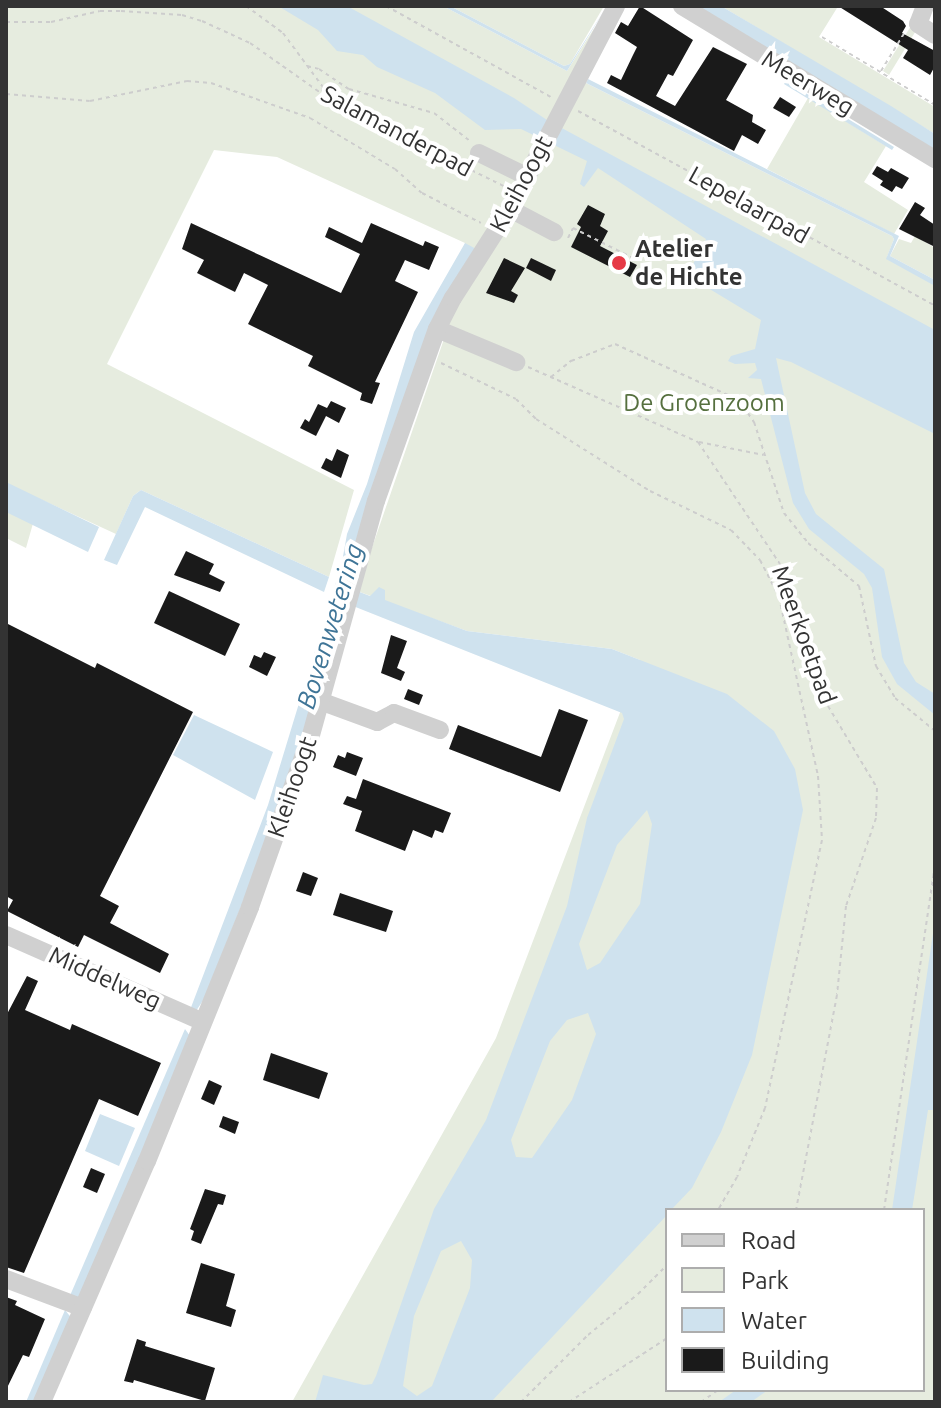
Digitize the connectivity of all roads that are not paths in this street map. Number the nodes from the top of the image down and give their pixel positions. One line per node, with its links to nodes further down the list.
1 (616, 6): 7 (street, Kleihoogt)
2 (682, 6): 6 (street, Meerweg)
3 (917, 13): 4 (street)
4 (935, 35)
5 (479, 153): 7 (street)
6 (935, 159)
7 (526, 176): 8 (street, Kleihoogt)
8 (514, 201): 9 (street); 10 (street, Kleihoogt)
9 (554, 232)
10 (437, 329): 11 (street); 12 (street, Kleihoogt)
11 (516, 362)
12 (320, 701): 13 (street); 15 (street, Kleihoogt)
13 (440, 730)
14 (6, 935): 15 (street, Middelweg)
15 (203, 1022): 17 (street, Kleihoogt)
16 (6, 1279): 17 (street)
17 (83, 1308): 18 (street, Kleihoogt)
18 (42, 1402)

